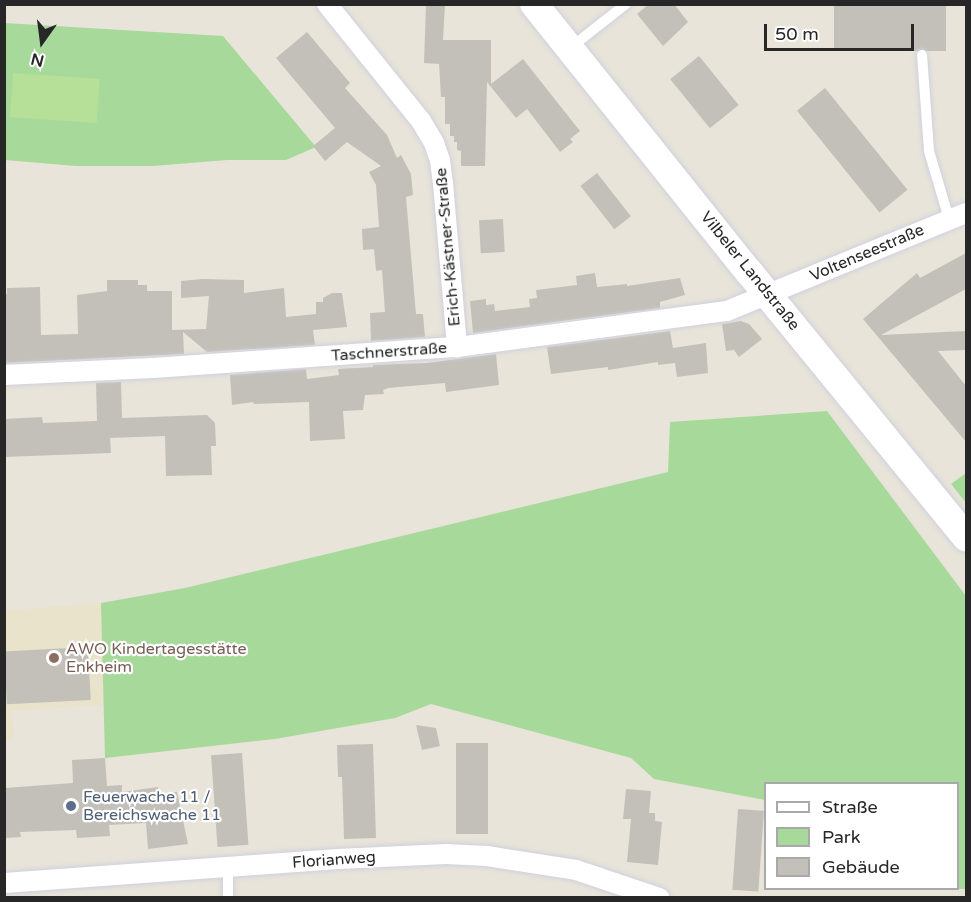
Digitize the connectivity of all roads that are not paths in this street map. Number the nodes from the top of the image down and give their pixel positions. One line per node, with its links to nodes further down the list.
1 (327, 4): 8 (street, Erich-Kästner-Straße)
2 (534, 4): 4 (main road, Vilbeler Landstraße)
3 (626, 4): 4 (lane)
4 (570, 48): 7 (main road, Vilbeler Landstraße)
5 (922, 56): 6 (lane)
6 (958, 216): 7 (street, Voltenseestraße)
7 (768, 294): 8 (street, Taschnerstraße); 10 (main road, Vilbeler Landstraße)
8 (457, 347): 9 (street, Taschnerstraße)
9 (4, 375)
10 (966, 537)
11 (228, 867): 12 (street, Florianweg); 13 (lane); 14 (street, Florianweg)
12 (4, 883)
13 (228, 897)
14 (659, 897)

